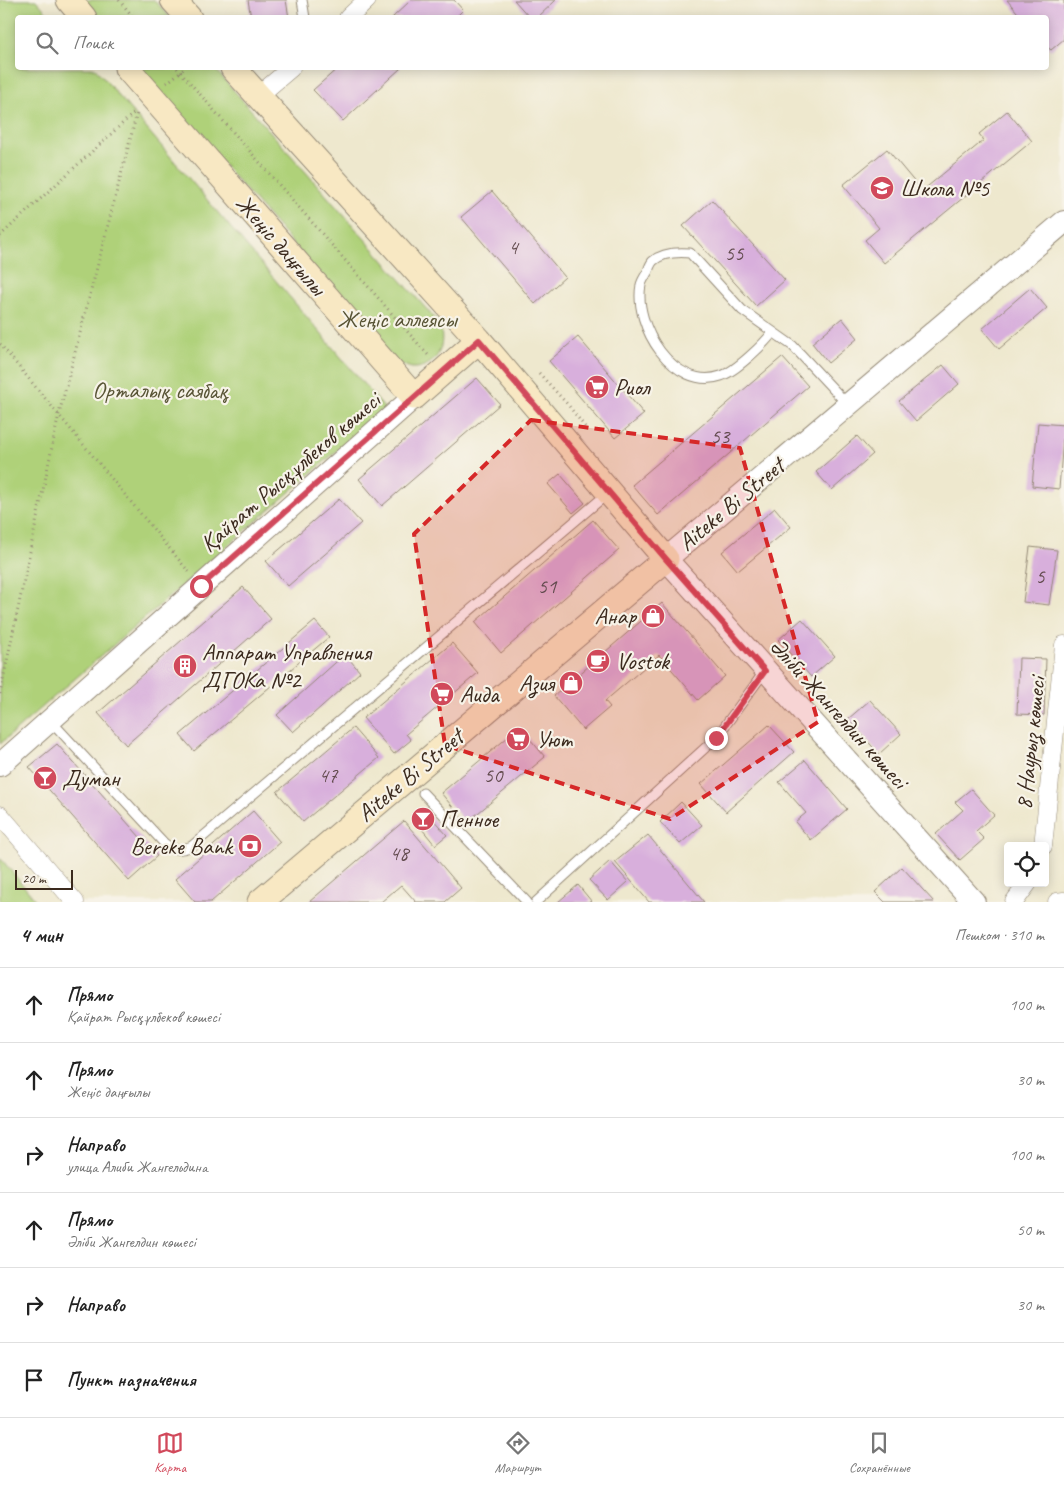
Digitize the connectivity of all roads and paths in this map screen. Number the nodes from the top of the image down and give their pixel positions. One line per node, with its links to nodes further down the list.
1 (69, 0): 6 (main road)
2 (118, 0): 7 (path)
3 (173, 0): 8 (main road)
4 (302, 0): 9 (lane)
5 (367, 0): 10 (street)
6 (82, 15)
7 (131, 15)
8 (186, 15)
9 (304, 15)
10 (351, 15)
11 (129, 70): 25 (main road, Жеңіс даңғылы)
12 (235, 70): 16 (main road)
13 (290, 70): 16 (street)
14 (181, 71): 15 (path); 24 (path)
15 (167, 84)
16 (258, 96): 22 (main road)
17 (142, 106): 18 (path)
18 (138, 110): 20 (path); 27 (path)
19 (1064, 222): 26 (street, Aiteke Bi Street)
20 (0, 236)
21 (773, 332): 21 (lane); 26 (lane)
22 (479, 340): 24 (main road); 28 (main road)
23 (0, 344): 27 (path)
24 (443, 372): 25 (main road)
25 (414, 398): 30 (street, Қайрат Рысқұлбеков көшесі)
26 (848, 405): 29 (street, Aiteke Bi Street)
27 (59, 414): 30 (path); 33 (path)
28 (609, 492): 29 (main road); 34 (lane)
29 (666, 559): 32 (street, Әліби Жангелдин көшесі); 42 (main road, Aiteke Bi Street)
30 (201, 586): 34 (street, Қайрат Рысқұлбеков көшесі)
31 (1064, 645): 38 (street, 8 Наурыз көшесі)
32 (765, 671): 44 (lane); 45 (street, Әліби Жангелдин көшесі)
33 (0, 694)
34 (50, 720): 35 (street, Қайрат Рысқұлбеков көшесі)
35 (0, 765)
36 (423, 793): 43 (lane)
37 (0, 815): 41 (street)
38 (1043, 842)
39 (1025, 887): 46 (street)
40 (1064, 901): 47 (street)
41 (75, 902)
42 (260, 902)
43 (527, 902)
44 (536, 902)
45 (974, 902)
46 (1014, 902)
47 (1057, 902)

